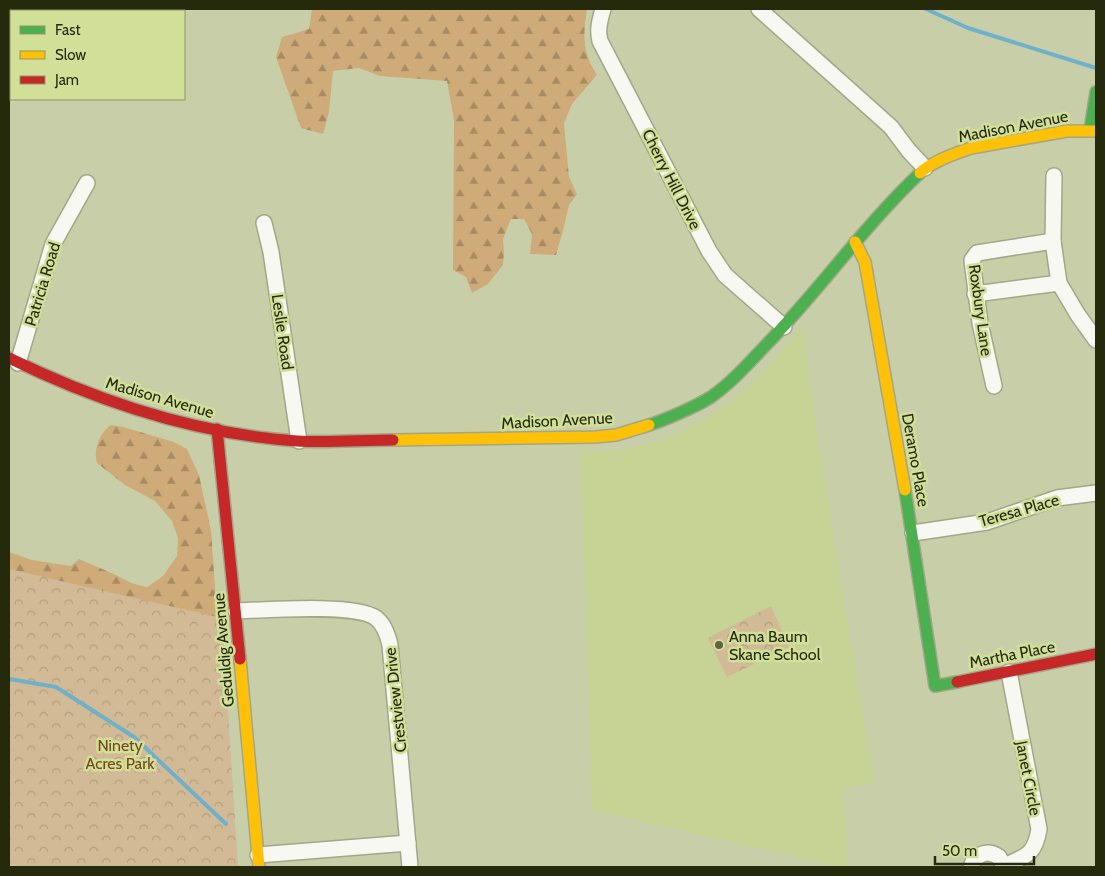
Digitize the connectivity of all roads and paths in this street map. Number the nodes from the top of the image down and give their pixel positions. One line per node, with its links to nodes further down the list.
1 (603, 9): 13 (street, Cherry Hill Drive)
2 (759, 9): 5 (street)
3 (1096, 92): 4 (main road)
4 (1093, 130): 5 (main road, Madison Avenue)
5 (925, 168): 10 (main road, Madison Avenue)
6 (1054, 176): 9 (street)
7 (87, 183): 15 (street, Patricia Road)
8 (264, 223): 18 (street, Leslie Road)
9 (1053, 241): 11 (street); 12 (street, Roxbury Lane)
10 (855, 242): 13 (main road, Madison Avenue); 20 (main road, Deramo Place)
11 (1059, 283): 12 (street); 14 (street)
12 (975, 294): 16 (street, Roxbury Lane)
13 (784, 327): 18 (main road, Madison Avenue)
14 (1096, 340)
15 (13, 360): 17 (main road, Madison Avenue)
16 (994, 386)
17 (217, 429): 18 (main road, Madison Avenue); 21 (main road, Geduldig Avenue)
18 (299, 441)
19 (1096, 493): 20 (street, Teresa Place)
20 (912, 533): 24 (main road, Deramo Place)
21 (236, 611): 25 (street, Crestview Drive); 26 (main road, Geduldig Avenue)
22 (1096, 654): 23 (main road, Martha Place)
23 (1009, 672): 24 (main road, Martha Place); 27 (street, Janet Circle)
24 (935, 686)
25 (408, 842): 26 (street); 28 (street, Crestview Drive)
26 (258, 861)
27 (1004, 866): 29 (street, Janet Circle)
28 (410, 867)
29 (971, 867)

